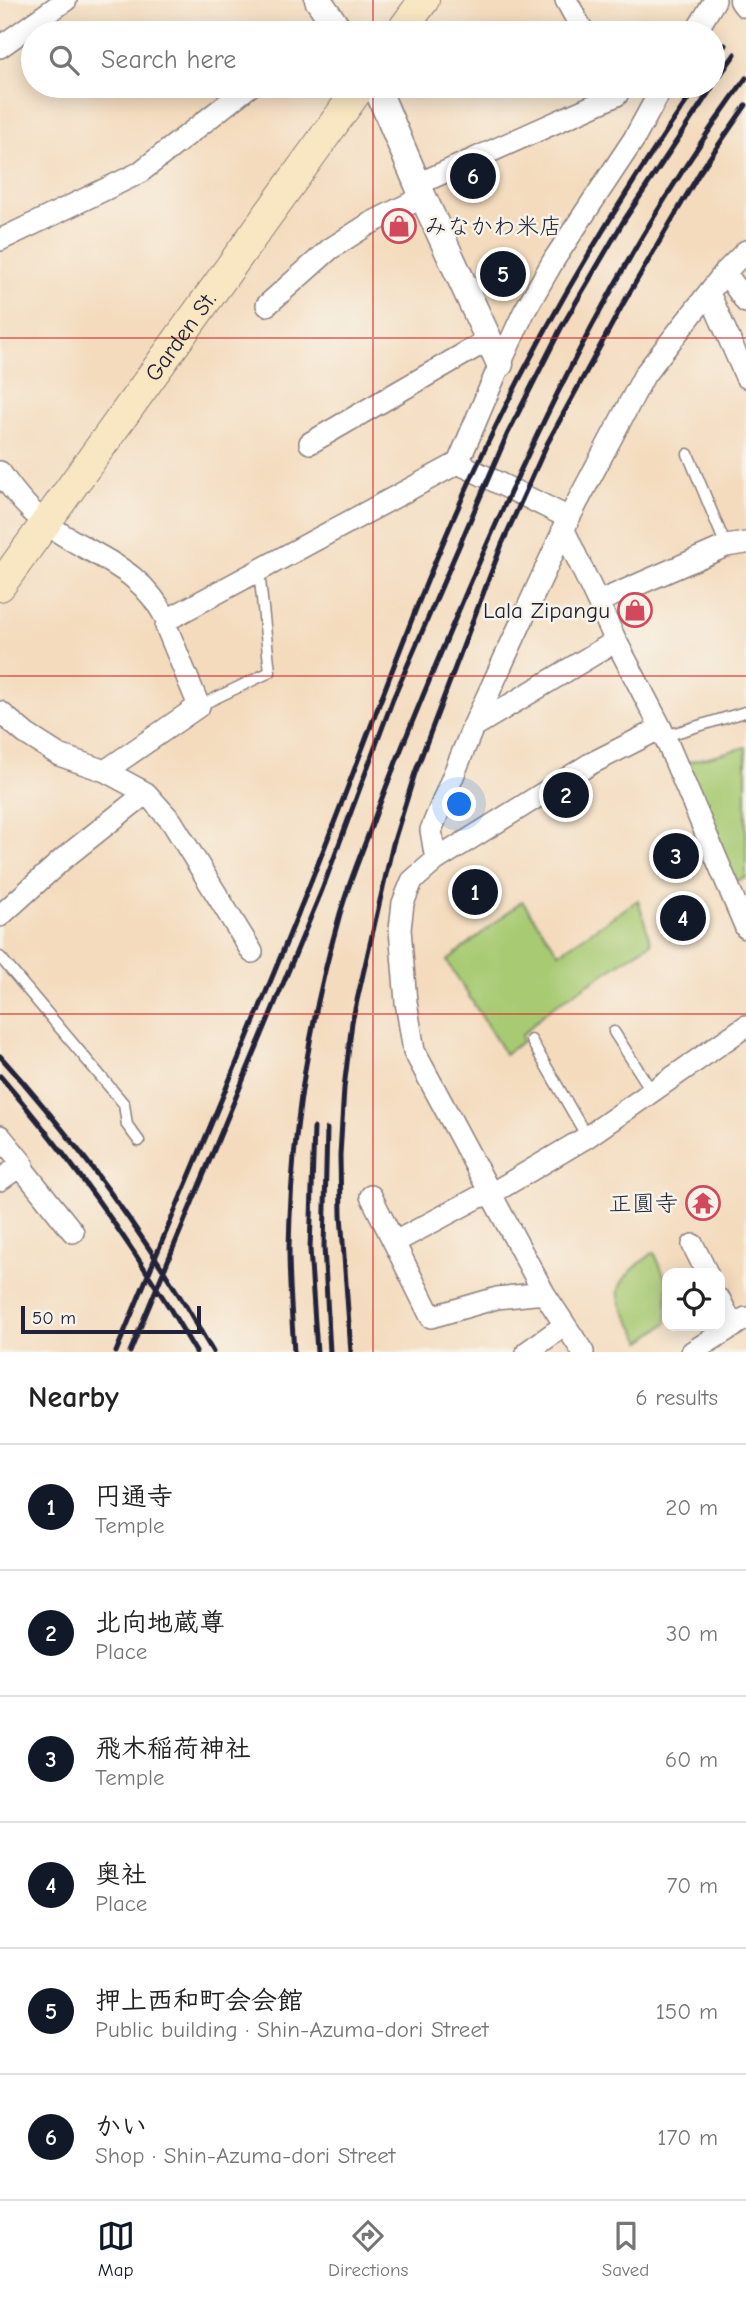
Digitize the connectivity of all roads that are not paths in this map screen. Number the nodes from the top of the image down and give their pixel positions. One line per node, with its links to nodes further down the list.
1 (65, 0): 6 (street)
2 (318, 0): 7 (street)
3 (424, 0): 8 (main road)
4 (566, 0): 9 (street)
5 (715, 0): 10 (street)
6 (36, 21)
7 (327, 21)
8 (409, 21)
9 (577, 21)
10 (702, 21)
11 (21, 32): 12 (street)
12 (0, 47)
13 (235, 98): 21 (street)
14 (352, 98): 33 (main road, Garden St.)
15 (381, 98): 20 (street)
16 (599, 98): 20 (street)
17 (625, 98): 19 (street)
18 (655, 98): 19 (street)
19 (646, 113): 27 (street)
20 (420, 191): 26 (street); 27 (street)
21 (0, 240)
22 (746, 251): 23 (street)
23 (725, 272): 24 (street); 25 (street)
24 (709, 293): 28 (street); 34 (street)
25 (746, 302)
26 (267, 305)
27 (494, 352): 29 (street); 31 (street)
28 (746, 377)
29 (310, 443)
30 (688, 454): 35 (lane)
31 (458, 463): 34 (street); 36 (street)
32 (0, 472): 33 (street)
33 (45, 523): 37 (main road, Garden St.); 39 (street)
34 (566, 523): 38 (street); 44 (street)
35 (736, 545): 38 (street)
36 (259, 571): 39 (street); 41 (lane)
37 (0, 586)
38 (598, 602): 40 (street)
39 (167, 620): 41 (street)
40 (616, 641): 44 (street); 45 (street)
41 (199, 706): 46 (street)
42 (0, 712): 46 (street)
43 (745, 712): 45 (lane)
44 (473, 727): 48 (street)
45 (663, 732): 48 (street); 49 (street)
46 (105, 771): 47 (street)
47 (146, 793): 50 (street); 52 (street)
48 (436, 860): 63 (street)
49 (738, 887): 51 (street)
50 (0, 916)
51 (746, 928)
52 (252, 952)
53 (0, 957): 60 (lane)
54 (746, 1026): 57 (street)
55 (614, 1032): 57 (lane)
56 (531, 1040): 59 (lane)
57 (651, 1090): 59 (street)
58 (0, 1136): 61 (street)
59 (587, 1137): 63 (street)
60 (139, 1141)
61 (21, 1167): 62 (street); 65 (street)
62 (0, 1180)
63 (489, 1195): 66 (street); 69 (street)
64 (371, 1196): 66 (street)
65 (73, 1232)
66 (395, 1242): 69 (street)
67 (693, 1245): 68 (street)
68 (704, 1268)
69 (544, 1293): 72 (street)
70 (725, 1306): 71 (street)
71 (740, 1323): 75 (street)
72 (565, 1325): 73 (street); 74 (street)
73 (527, 1352)
74 (583, 1352)
75 (692, 1352)

